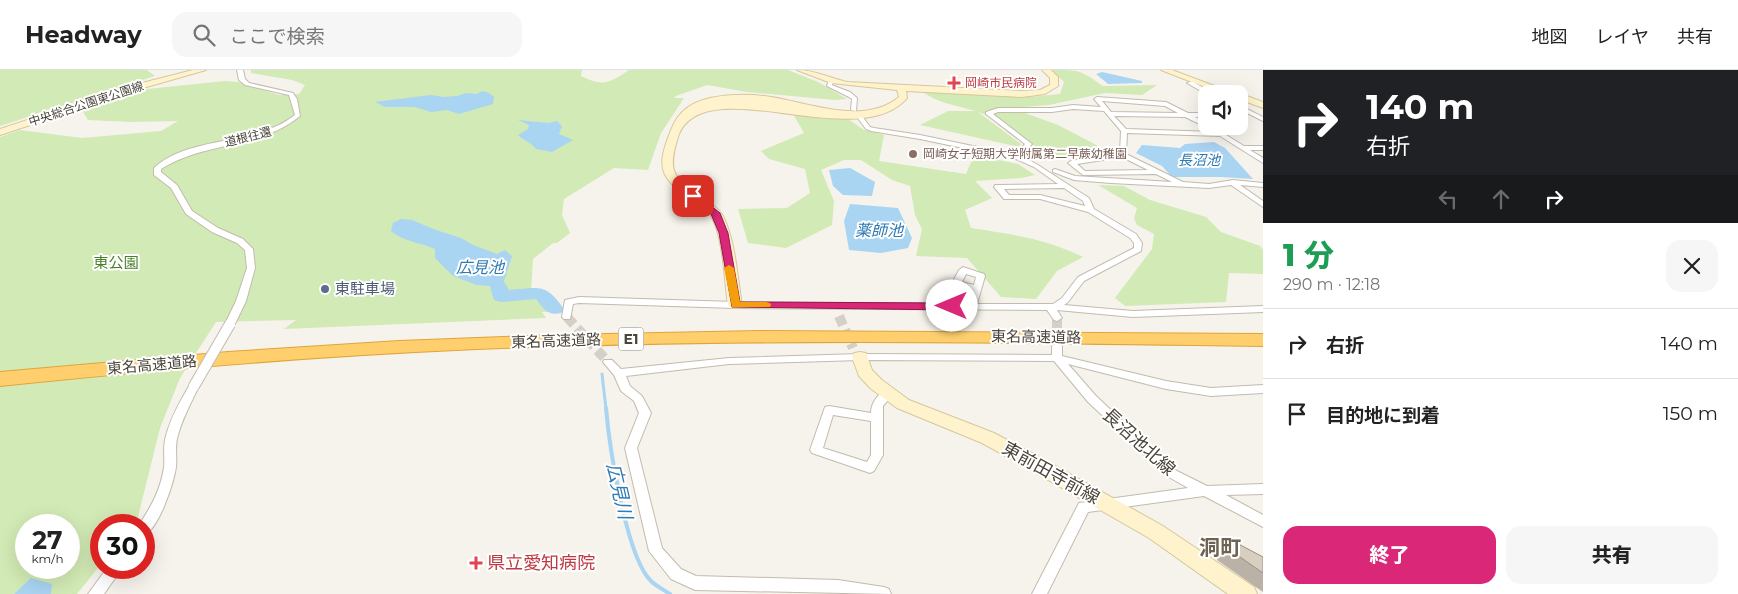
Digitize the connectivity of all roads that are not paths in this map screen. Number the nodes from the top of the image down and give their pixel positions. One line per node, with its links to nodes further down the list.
1 (191, 70): 22 (street)
2 (202, 70): 23 (street, 中央総合公園東公園線)
3 (240, 70): 63 (street, 道根往還, bridge)
4 (801, 70): 7 (street)
5 (1046, 70): 11 (street)
6 (1165, 70): 8 (street)
7 (832, 81): 11 (street); 14 (street)
8 (1197, 81): 9 (street); 10 (street)
9 (1208, 85)
10 (1198, 87)
11 (901, 88): 43 (street)
12 (1248, 99): 13 (street)
13 (1263, 105)
14 (854, 110)
15 (1107, 112): 17 (street); 17 (street); 24 (street); 30 (street)
16 (1248, 112): 20 (street)
17 (1187, 115): 18 (street); 21 (street)
18 (1198, 115)
19 (860, 117): 30 (street)
20 (1260, 118)
21 (1198, 121)
22 (0, 128)
23 (0, 132)
24 (1124, 132): 25 (street); 29 (street)
25 (1198, 134)
26 (1224, 135): 27 (street)
27 (1245, 148): 28 (street); 31 (street)
28 (1263, 148)
29 (1123, 155): 33 (street); 33 (street)
30 (1018, 157): 32 (street)
31 (1263, 161)
32 (1050, 171): 35 (street); 37 (street)
33 (1158, 172): 35 (street)
34 (1233, 183): 35 (street); 36 (street); 38 (street)
35 (1183, 185)
36 (1263, 185)
37 (1066, 186): 41 (street); 41 (street)
38 (1249, 194): 39 (street); 40 (street)
39 (1263, 194)
40 (1263, 205)
41 (1092, 210): 45 (street)
42 (977, 289): 44 (street)
43 (735, 305): 44 (street); 47 (street)
44 (972, 306): 45 (street)
45 (1055, 307): 46 (street); 48 (street)
46 (1263, 309)
47 (567, 317)
48 (1058, 318)
49 (1263, 328): 54 (highway, 東名高速道路 / E1)
50 (1263, 340): 56 (highway, 東名高速道路 / E1)
51 (1057, 352): 52 (street); 57 (street); 61 (street, 長沼池北線)
52 (856, 353): 55 (street); 58 (street, 東前田寺前線)
53 (608, 362): 55 (street)
54 (0, 366)
55 (619, 373): 67 (street)
56 (0, 379)
57 (1263, 388)
58 (888, 393): 59 (street); 62 (street, 東前田寺前線)
59 (877, 418): 59 (street)
60 (1263, 489): 61 (street)
61 (1203, 491): 62 (street); 64 (street, 長沼池北線)
62 (1107, 504): 68 (street); 69 (street, 東前田寺前線)
63 (154, 514)
64 (1263, 521)
65 (107, 579): 66 (street)
66 (95, 594)
67 (884, 594)
68 (1039, 594)
69 (1246, 594)

